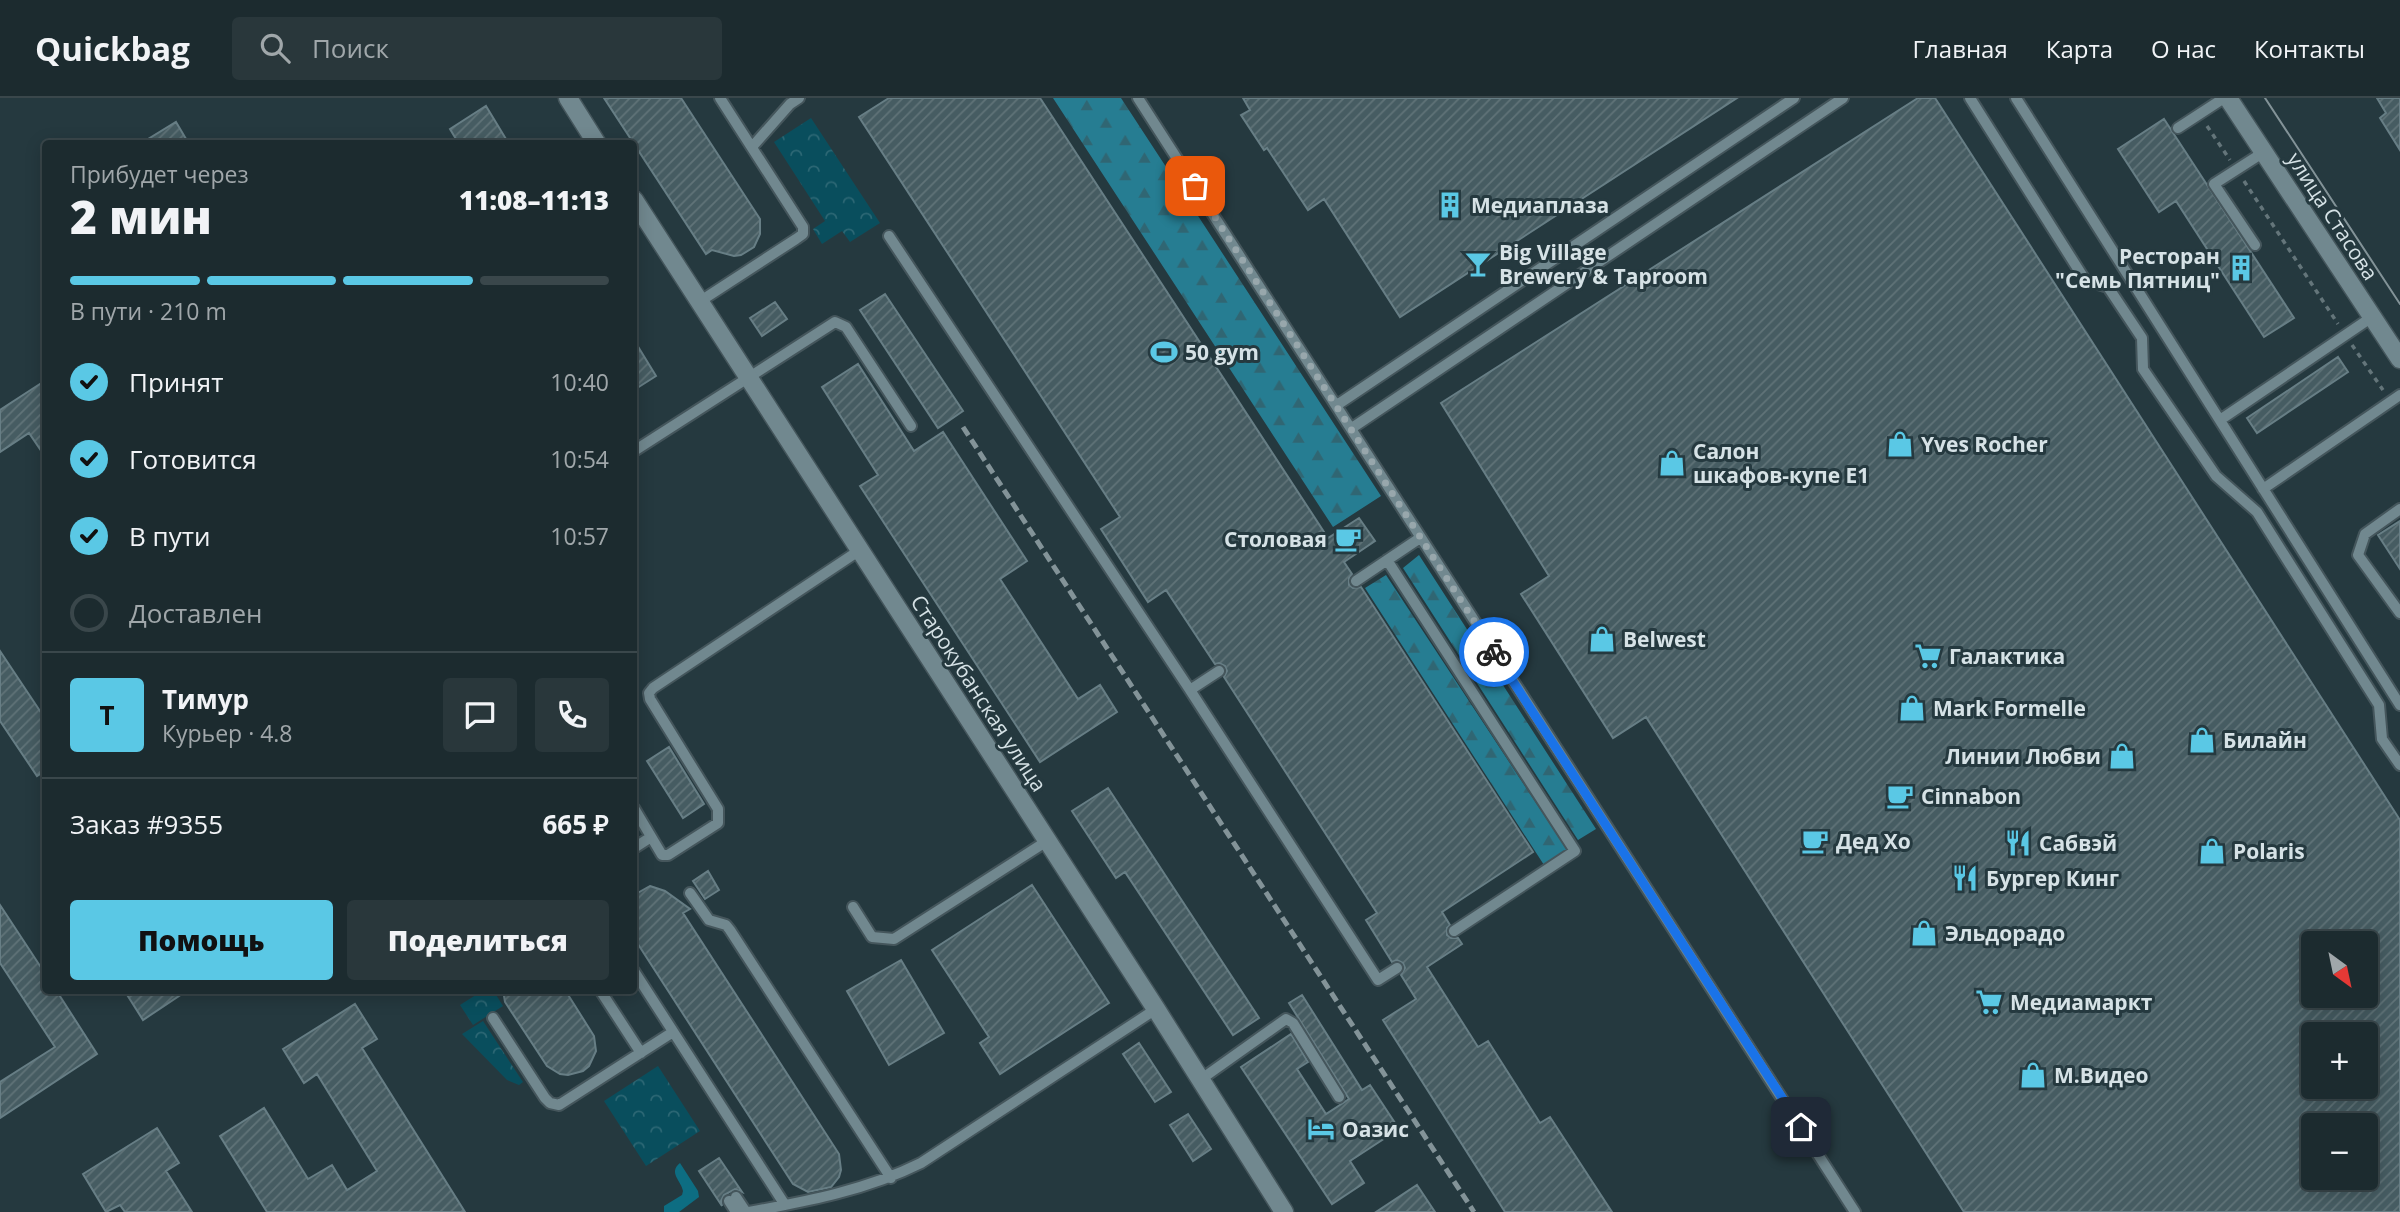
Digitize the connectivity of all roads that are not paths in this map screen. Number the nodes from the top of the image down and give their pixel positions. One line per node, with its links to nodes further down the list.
1 (568, 98): 11 (street)
2 (720, 98): 12 (lane)
3 (799, 98): 12 (lane)
4 (1138, 98): 22 (lane)
5 (1794, 98): 22 (lane)
6 (1843, 98): 25 (lane)
7 (1970, 98): 37 (lane)
8 (2016, 98): 23 (lane)
9 (2226, 98): 10 (lane); 13 (street, улица Стасова)
10 (2178, 128)
11 (594, 140)
12 (752, 147): 17 (lane)
13 (2264, 152): 16 (lane); 18 (street, улица Стасова)
14 (637, 205): 17 (street, Старокубанская улица)
15 (889, 236): 35 (lane)
16 (2255, 245)
17 (699, 302): 20 (street, Старокубанская улица)
18 (2372, 317): 19 (street, улица Стасова); 23 (lane)
19 (2400, 359)
20 (748, 377): 24 (lane); 26 (lane); 30 (street, Старокубанская улица)
21 (2395, 398): 27 (lane)
22 (1337, 405): 25 (lane)
23 (2220, 420): 27 (lane)
24 (911, 426)
25 (1352, 428): 29 (lane)
26 (637, 449)
27 (2263, 488): 36 (lane)
28 (2400, 509): 33 (lane)
29 (1420, 538): 31 (lane); 59 (lane)
30 (860, 550): 39 (lane); 40 (street, Старокубанская улица)
31 (1387, 560): 32 (lane); 44 (lane)
32 (1356, 581)
33 (2400, 612)
34 (1219, 671): 35 (lane)
35 (1190, 690): 45 (lane)
36 (2400, 705)
37 (2400, 765)
38 (637, 813): 39 (lane)
39 (651, 837): 41 (lane)
40 (1047, 841): 43 (lane); 48 (street, Старокубанская улица)
41 (637, 846)
42 (690, 894): 54 (lane)
43 (853, 907)
44 (1454, 931)
45 (1397, 968)
46 (637, 976): 50 (lane)
47 (603, 994): 51 (lane)
48 (1156, 1009): 52 (street, Старокубанская улица); 54 (lane)
49 (493, 1018): 51 (lane)
50 (673, 1032): 51 (lane); 55 (lane)
51 (641, 1054)
52 (1200, 1080): 53 (lane); 58 (street, Старокубанская улица)
53 (1339, 1097)
54 (891, 1178): 55 (lane)
55 (785, 1205): 57 (lane)
56 (736, 1212): 57 (lane)
57 (747, 1212)
58 (1284, 1212)
59 (1855, 1212)

